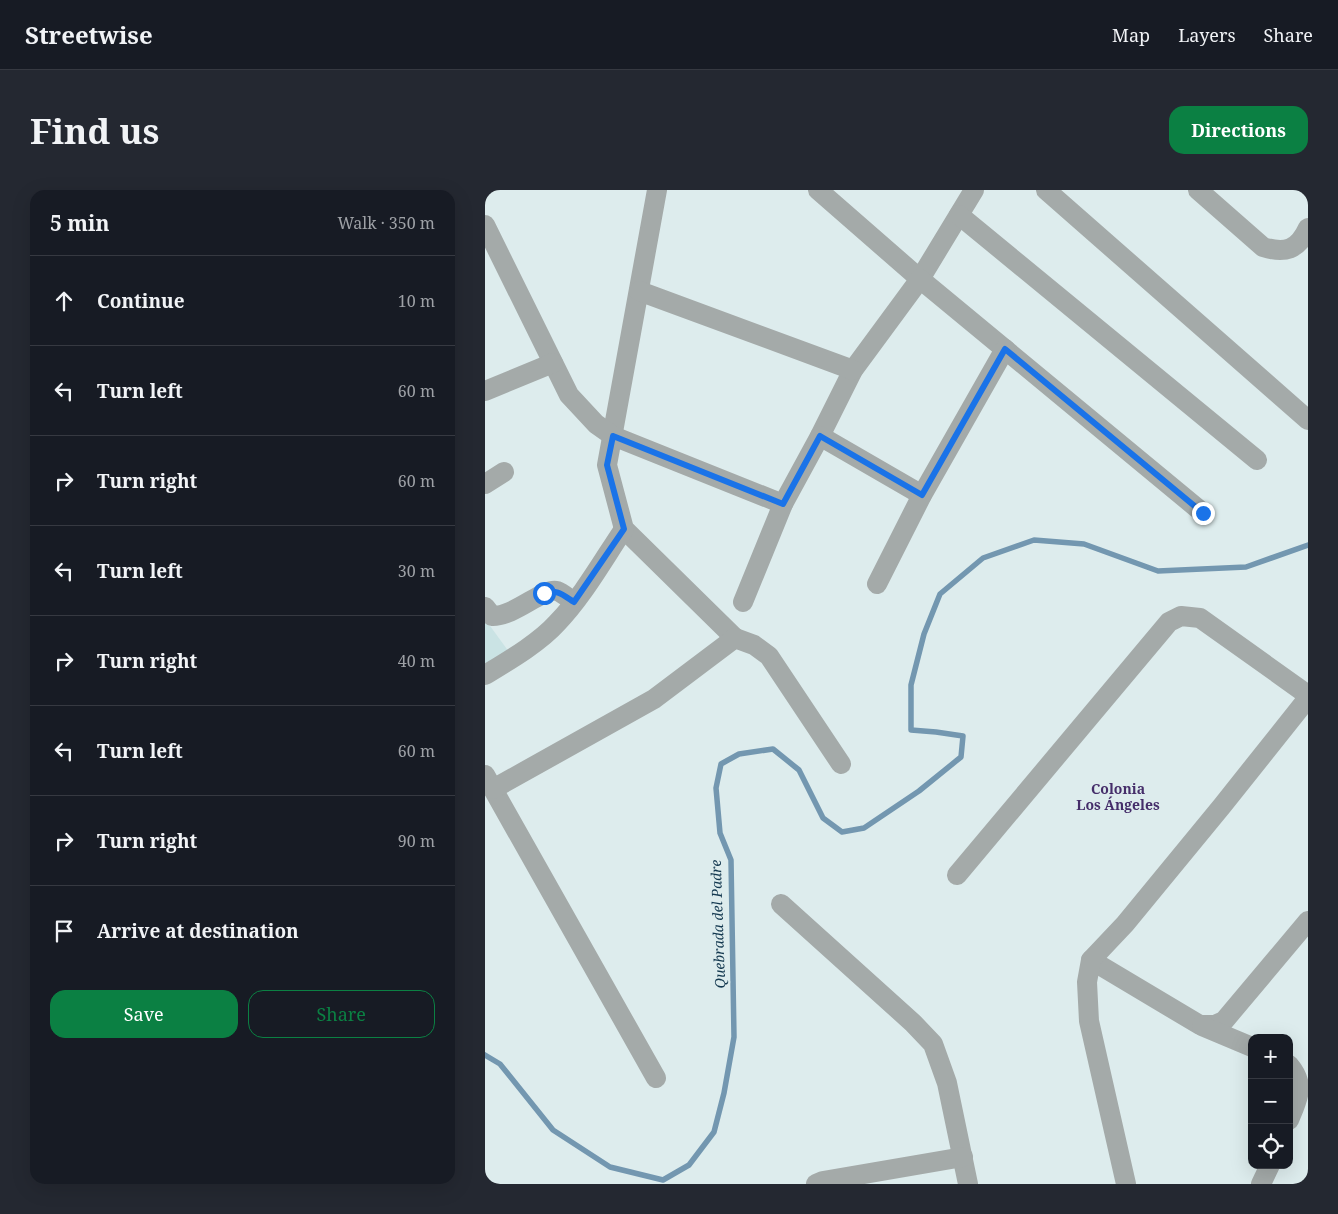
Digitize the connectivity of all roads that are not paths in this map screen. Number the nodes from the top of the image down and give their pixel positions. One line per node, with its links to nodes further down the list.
1 (657, 190): 10 (street)
2 (818, 190): 9 (street)
3 (974, 190): 6 (street)
4 (1046, 190): 15 (street)
5 (1198, 190): 8 (street)
6 (959, 215): 9 (street); 18 (street)
7 (485, 225): 12 (street)
8 (1308, 228)
9 (920, 279): 11 (street); 13 (street)
10 (639, 291): 13 (street); 16 (street)
11 (1005, 349): 21 (street); 23 (street)
12 (553, 363): 14 (street); 16 (street)
13 (853, 370): 17 (street)
14 (485, 391)
15 (1308, 420)
16 (613, 436): 22 (street); 24 (street)
17 (820, 436): 21 (street); 22 (street)
18 (1257, 460)
19 (504, 472): 20 (street)
20 (485, 484)
21 (922, 495): 25 (street)
22 (783, 504): 27 (street)
23 (1203, 513)
24 (624, 529): 26 (street); 29 (street)
25 (877, 584)
26 (574, 602): 28 (street); 30 (street)
27 (743, 602)
28 (485, 607)
29 (735, 638): 32 (street); 33 (street)
30 (485, 675)
31 (1308, 696): 34 (street); 37 (street)
32 (841, 764)
33 (489, 782): 41 (street)
34 (957, 875)
35 (781, 904): 43 (street)
36 (1308, 921): 38 (street)
37 (1091, 960): 38 (street); 47 (street)
38 (1200, 1025): 39 (street)
39 (1248, 1045)
40 (1293, 1070): 42 (street)
41 (656, 1078)
42 (1293, 1109)
43 (963, 1157): 45 (street); 46 (street)
44 (1268, 1169): 48 (street)
45 (816, 1184)
46 (968, 1184)
47 (1126, 1184)
48 (1261, 1184)

